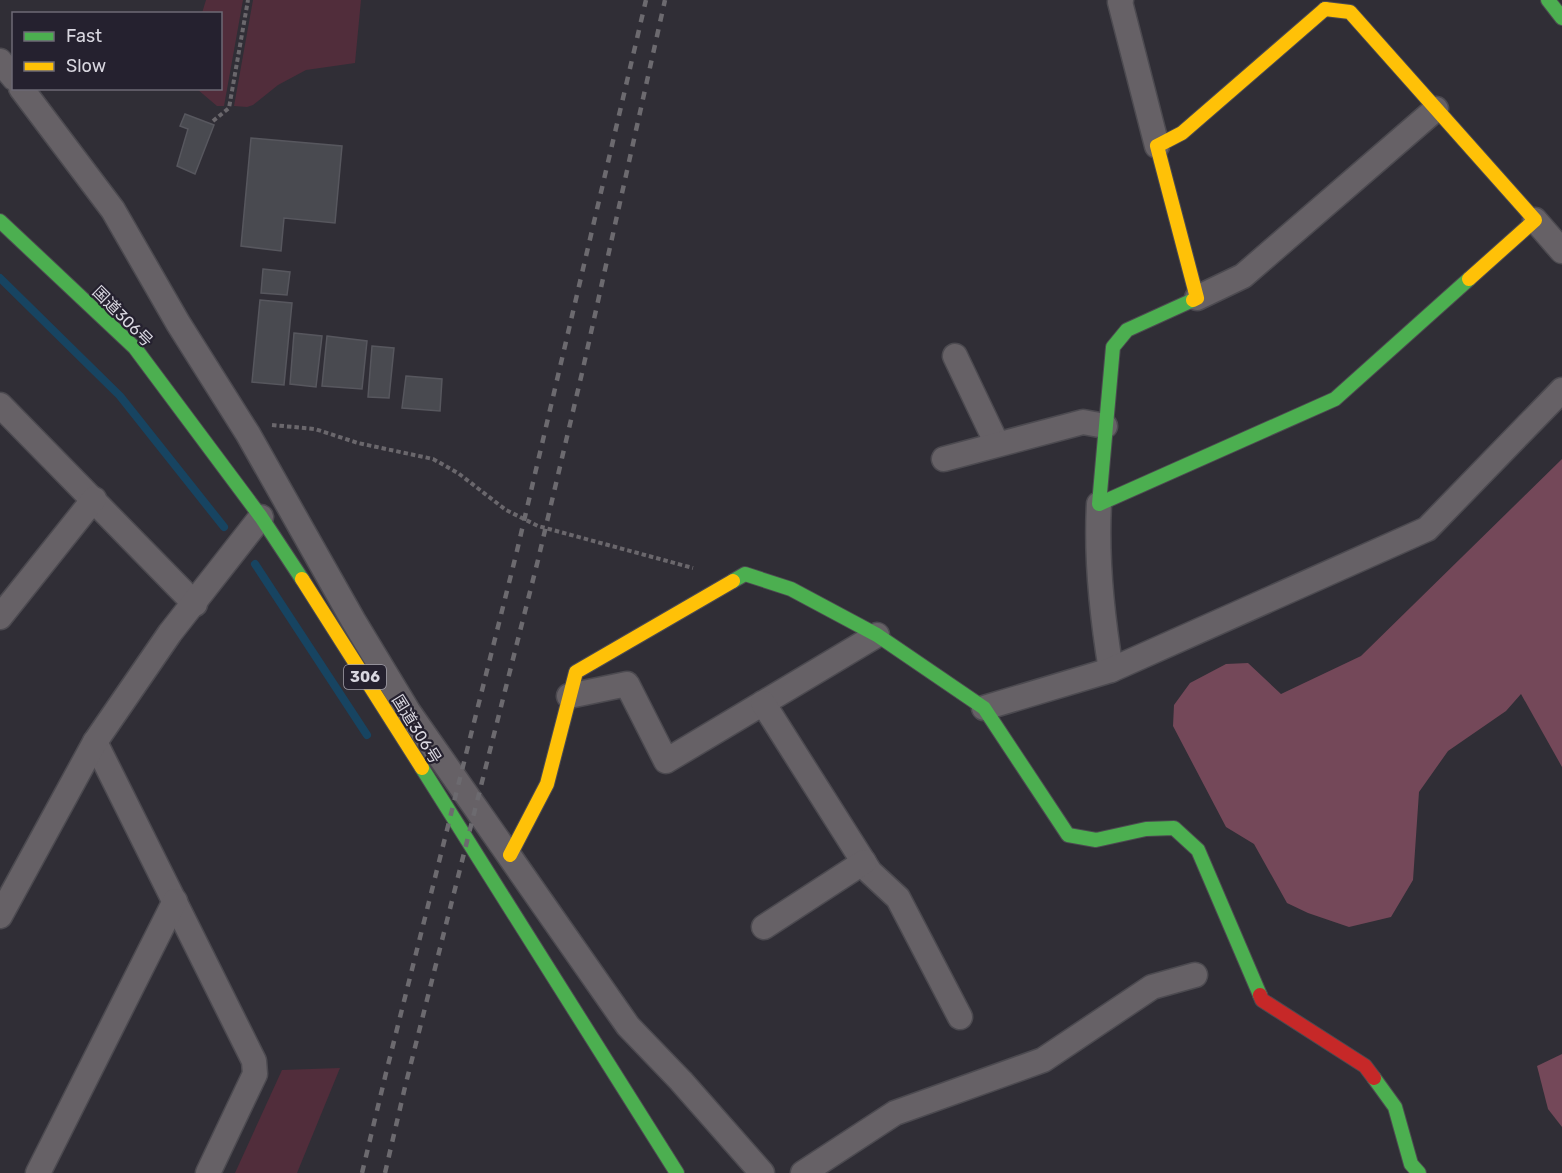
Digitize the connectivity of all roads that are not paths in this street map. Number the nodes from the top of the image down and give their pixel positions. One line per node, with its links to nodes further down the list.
1 (1121, 0): 8 (street)
2 (1548, 0): 3 (main road)
3 (1562, 18)
4 (0, 60): 5 (street)
5 (12, 75)
6 (23, 90): 30 (street)
7 (1436, 109): 8 (main road); 9 (main road); 12 (street)
8 (1157, 146): 12 (main road)
9 (1534, 220): 11 (street); 20 (main road)
10 (0, 221): 21 (main road, 国道306号 / 306)
11 (1562, 251)
12 (1197, 298): 16 (main road)
13 (955, 356): 17 (street)
14 (1562, 390): 25 (street)
15 (0, 405): 19 (street)
16 (1105, 426): 17 (street); 20 (main road)
17 (998, 444): 18 (street)
18 (944, 459)
19 (94, 499): 22 (street); 23 (street)
20 (1099, 504): 25 (street)
21 (261, 517): 22 (street); 39 (main road, 国道306号 / 306)
22 (195, 604): 29 (street)
23 (0, 617)
24 (877, 635): 26 (main road); 27 (street); 28 (main road)
25 (1111, 670): 28 (street)
26 (569, 696): 27 (street); 30 (main road)
27 (763, 703): 31 (street)
28 (984, 708): 42 (main road)
29 (95, 742): 32 (street); 33 (street)
30 (510, 855): 40 (street)
31 (864, 862): 34 (street); 36 (street)
32 (175, 901): 37 (street); 38 (street)
33 (0, 916)
34 (764, 927)
35 (1195, 975): 41 (street)
36 (960, 1017)
37 (38, 1173)
38 (208, 1173)
39 (677, 1173)
40 (762, 1173)
41 (803, 1173)
42 (1419, 1173)

